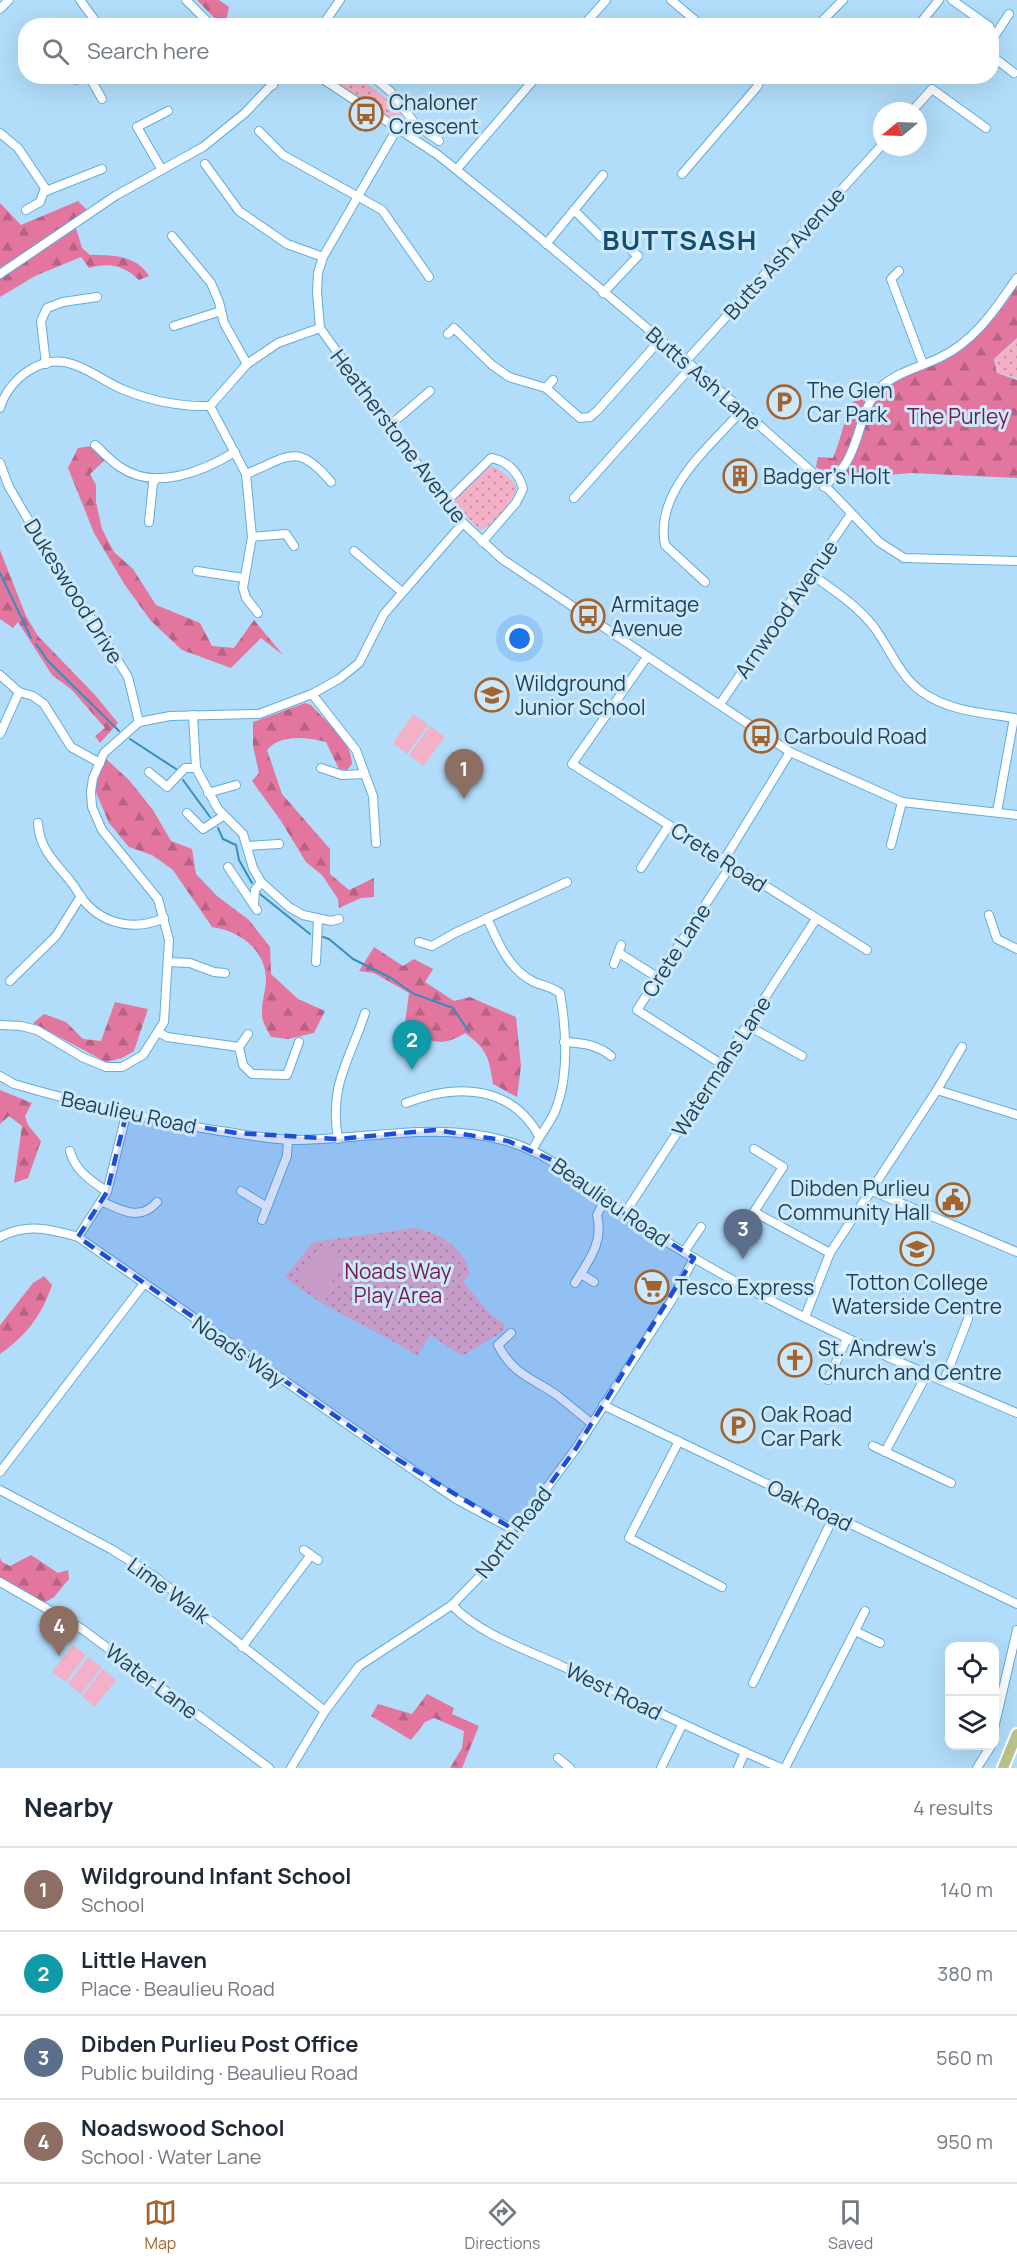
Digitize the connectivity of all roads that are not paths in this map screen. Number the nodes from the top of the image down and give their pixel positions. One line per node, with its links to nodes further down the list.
1 (9, 0): 10 (street)
2 (186, 0): 13 (street)
3 (340, 0): 14 (street)
4 (606, 0): 15 (street)
5 (671, 0): 16 (street)
6 (843, 0): 17 (street)
7 (939, 0): 18 (street)
8 (952, 0): 19 (street)
9 (86, 2): 12 (street)
10 (0, 9)
11 (1010, 15): 20 (street)
12 (95, 18)
13 (204, 18)
14 (328, 18)
15 (590, 18)
16 (692, 18)
17 (825, 18)
18 (924, 18)
19 (978, 18)
20 (999, 23)
21 (999, 61): 22 (street)
22 (1014, 73)
23 (94, 84): 29 (street)
24 (330, 84): 33 (street, Butts Ash Lane)
25 (382, 84): 32 (street)
26 (530, 84): 42 (street)
27 (759, 84): 44 (street)
28 (273, 85): 43 (street)
29 (102, 99)
30 (920, 102): 34 (street)
31 (168, 111): 43 (street)
32 (416, 125): 37 (street); 38 (street)
33 (398, 128): 37 (street, Butts Ash Lane); 47 (street)
34 (986, 128)
35 (260, 131): 47 (street)
36 (0, 133): 46 (street)
37 (408, 135): 42 (street, Butts Ash Lane)
38 (439, 141)
39 (873, 155): 68 (street, Butts Ash Avenue)
40 (205, 164): 54 (street)
41 (102, 169): 46 (street)
42 (457, 169): 53 (street, Butts Ash Lane)
43 (162, 170): 56 (street)
44 (682, 174)
45 (603, 175): 49 (street)
46 (46, 191): 48 (street)
47 (358, 196): 54 (street); 57 (street)
48 (26, 210)
49 (574, 210): 51 (street); 53 (street)
50 (172, 236): 61 (street)
51 (601, 237)
52 (623, 243): 59 (street)
53 (546, 244): 59 (street, Butts Ash Lane)
54 (322, 257): 63 (street)
55 (899, 271): 69 (street)
56 (0, 274)
57 (429, 278)
58 (1017, 278): 69 (street)
59 (603, 293): 65 (street, Butts Ash Lane)
60 (97, 297): 66 (street)
61 (221, 311): 62 (street); 67 (street)
62 (174, 326)
63 (320, 328): 67 (street); 77 (street, Heatherstone Avenue)
64 (448, 334): 71 (street)
65 (660, 340): 68 (street, Butts Ash Lane); 71 (street)
66 (46, 364): 73 (street); 74 (street)
67 (246, 364): 74 (street)
68 (689, 364): 76 (street, Butts Ash Lane); 85 (street, Butts Ash Avenue)
69 (923, 364): 84 (street)
70 (553, 380): 71 (street)
71 (546, 388)
72 (430, 391): 77 (street)
73 (2, 394): 75 (street)
74 (210, 406): 79 (street)
75 (0, 408)
76 (742, 410): 84 (street, Butts Ash Lane); 98 (street)
77 (388, 427): 86 (street, Heatherstone Avenue)
78 (95, 445): 82 (street)
79 (235, 452): 81 (street); 82 (street)
80 (0, 463): 107 (street, Dukeswood Drive)
81 (246, 474): 83 (street); 90 (street)
82 (157, 478): 88 (street)
83 (331, 482)
84 (824, 487): 87 (street, Butts Ash Lane)
85 (574, 498)
86 (445, 503): 89 (street, Heatherstone Avenue); 91 (street)
87 (851, 514): 94 (street, Butts Ash Lane); 96 (street, Arnwood Avenue)
88 (149, 522)
89 (463, 523): 91 (street, Heatherstone Avenue); 99 (street)
90 (252, 537): 92 (street); 97 (street)
91 (482, 542): 101 (street, Heatherstone Avenue)
92 (294, 546)
93 (354, 551): 99 (street)
94 (1017, 561)
95 (196, 571): 97 (street)
96 (811, 574): 105 (street, Arnwood Avenue); 118 (street)
97 (243, 578): 100 (street)
98 (705, 582)
99 (402, 592): 104 (street)
100 (258, 613)
101 (647, 657): 105 (street, Heatherstone Avenue); 123 (street, Crete Road)
102 (0, 675): 103 (street)
103 (20, 692): 108 (street); 110 (street)
104 (312, 694): 106 (street); 114 (street)
105 (720, 704): 109 (street, Heatherstone Avenue)
106 (193, 715): 107 (street); 111 (street)
107 (139, 722): 110 (street)
108 (0, 734)
109 (790, 752): 117 (street, Heatherstone Avenue); 130 (street, Crete Lane)
110 (100, 763): 137 (street)
111 (196, 768): 113 (street); 116 (street)
112 (321, 768): 114 (street)
113 (149, 772)
114 (364, 774): 124 (street)
115 (236, 785): 116 (street)
116 (208, 794): 121 (street)
117 (902, 802): 118 (street, Heatherstone Avenue); 126 (street)
118 (997, 812): 120 (street, Heatherstone Avenue)
119 (187, 813): 121 (street)
120 (1017, 815)
121 (223, 816): 127 (street)
122 (38, 823): 128 (street)
123 (669, 825): 130 (street, Crete Road); 132 (street)
124 (376, 843)
125 (279, 844): 127 (street)
126 (891, 845)
127 (247, 846): 133 (street)
128 (44, 849): 129 (street); 135 (street)
129 (34, 855)
130 (727, 862): 141 (street, Crete Road); 149 (street, Crete Lane)
131 (228, 867): 133 (street)
132 (641, 868)
133 (261, 882): 139 (street)
134 (567, 882): 138 (street)
135 (81, 896): 137 (street); 150 (street)
136 (989, 915): 143 (street)
137 (164, 918): 145 (street)
138 (487, 918): 142 (street); 157 (street)
139 (318, 919): 140 (street); 146 (street)
140 (339, 919)
141 (816, 919): 144 (street, Crete Road); 152 (street, Watermans Lane)
142 (419, 942)
143 (1017, 949)
144 (867, 950)
145 (168, 962): 148 (street); 154 (street)
146 (316, 962)
147 (614, 964): 149 (street)
148 (225, 973)
149 (657, 977): 162 (street, Crete Lane)
150 (10, 981)
151 (365, 1013): 169 (street)
152 (747, 1025): 161 (street); 162 (street, Watermans Lane)
153 (0, 1026): 154 (street)
154 (158, 1032): 158 (street)
155 (248, 1034): 158 (street)
156 (299, 1042): 158 (street)
157 (564, 1042): 160 (street); 168 (street)
158 (239, 1047)
159 (962, 1047): 164 (street)
160 (610, 1056)
161 (802, 1056)
162 (723, 1065): 181 (street, Watermans Lane)
163 (0, 1076): 166 (street, Beaulieu Road)
164 (937, 1090): 167 (street); 175 (street)
165 (406, 1103): 168 (street, Beaulieu Road)
166 (126, 1115): 170 (street, Beaulieu Road); 176 (street)
167 (1017, 1115)
168 (539, 1136): 173 (street)
169 (338, 1139): 170 (street, Beaulieu Road); 173 (street, Beaulieu Road)
170 (288, 1140): 180 (street)
171 (754, 1149): 188 (street)
172 (70, 1151): 176 (street)
173 (532, 1151): 178 (street, Beaulieu Road)
174 (241, 1191): 180 (street)
175 (872, 1191): 187 (street); 188 (street)
176 (107, 1192): 177 (street)
177 (101, 1201): 179 (street); 185 (street)
178 (604, 1201): 181 (street, Beaulieu Road); 190 (street)
179 (157, 1202)
180 (267, 1208): 182 (street)
181 (625, 1213): 186 (street, Beaulieu Road)
182 (262, 1220)
183 (701, 1227): 186 (street)
184 (0, 1237): 185 (street)
185 (78, 1237): 193 (street, Noads Way)
186 (684, 1252): 189 (street, Beaulieu Road)
187 (1017, 1252)
188 (830, 1253): 194 (street)
189 (694, 1258): 194 (street, Beaulieu Road); 201 (street, North Road)
190 (581, 1274): 191 (street); 192 (street)
191 (594, 1282)
192 (575, 1283)
193 (143, 1285): 207 (street); 211 (street, Noads Way)
194 (805, 1317): 197 (street, Beaulieu Road)
195 (968, 1319): 200 (street)
196 (511, 1334): 203 (street)
197 (847, 1338): 198 (street, Beaulieu Road); 199 (street)
198 (927, 1374): 200 (street, Beaulieu Road); 206 (street)
199 (828, 1380)
200 (944, 1381): 202 (street, Beaulieu Road)
201 (603, 1405): 203 (street, North Road); 204 (street, Oak Road)
202 (1017, 1413)
203 (591, 1423): 211 (street, North Road)
204 (679, 1442): 210 (street, Oak Road); 214 (street)
205 (873, 1446): 206 (street)
206 (885, 1452): 208 (street)
207 (0, 1472)
208 (951, 1483)
209 (0, 1490): 221 (street, Lime Walk)
210 (834, 1516): 215 (street, Oak Road); 222 (street)
211 (516, 1531): 216 (street, North Road)
212 (318, 1560): 221 (street)
213 (0, 1582): 230 (street, Water Lane)
214 (722, 1587)
215 (1017, 1604)
216 (452, 1605): 224 (street, North Road); 225 (street, West Road)
217 (865, 1611): 219 (street)
218 (1017, 1630): 223 (street)
219 (855, 1632): 220 (street); 235 (street)
220 (880, 1643)
221 (242, 1647): 224 (street, Lime Walk)
222 (753, 1683)
223 (999, 1707)
224 (325, 1711): 231 (street, North Road)
225 (682, 1725): 228 (street, West Road); 233 (street)
226 (1017, 1734): 237 (main road)
227 (988, 1750): 236 (street)
228 (745, 1752): 234 (street); 235 (street, West Road)
229 (558, 1758): 232 (street)
230 (269, 1768)
231 (291, 1768)
232 (570, 1768)
233 (661, 1768)
234 (738, 1768)
235 (783, 1768)
236 (977, 1768)
237 (1003, 1768)

